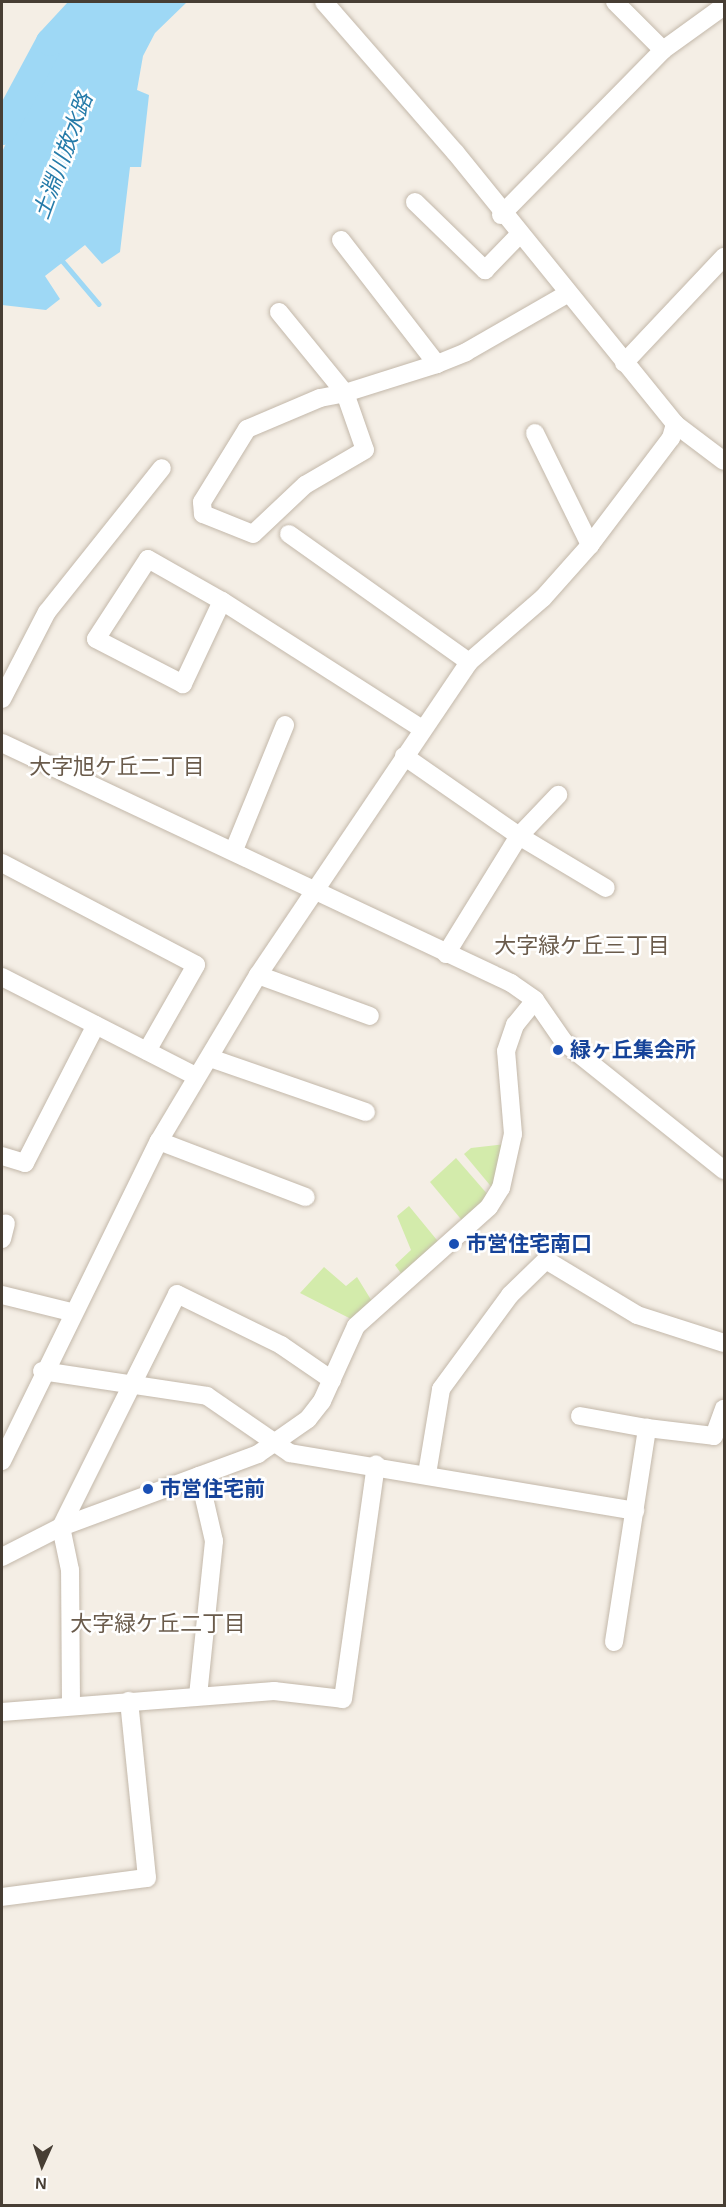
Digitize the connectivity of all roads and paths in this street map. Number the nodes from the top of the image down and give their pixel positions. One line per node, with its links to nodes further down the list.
1 (324, 2): 6 (street)
2 (615, 2): 4 (street)
3 (724, 6): 4 (street)
4 (663, 50): 6 (street)
5 (415, 202): 7 (street)
6 (501, 215): 7 (street)
7 (518, 236): 10 (street)
8 (341, 240): 13 (street)
9 (724, 257): 12 (street)
10 (567, 294): 12 (street); 13 (street)
11 (279, 312): 14 (street)
12 (624, 363): 15 (street)
13 (437, 364): 14 (street)
14 (345, 393): 14 (street)
15 (675, 424): 17 (street); 20 (street)
16 (535, 433): 20 (street)
17 (724, 461)
18 (162, 468): 23 (street)
19 (289, 534): 22 (street)
20 (590, 545): 22 (street)
21 (222, 601): 21 (street); 25 (street)
22 (469, 662): 25 (street)
23 (2, 699)
24 (285, 725): 30 (street)
25 (422, 729): 27 (street)
26 (2, 743): 30 (street)
27 (404, 756): 29 (street); 33 (street)
28 (558, 795): 29 (street)
29 (519, 836): 32 (street); 34 (street)
30 (234, 850): 33 (street)
31 (2, 863): 40 (street)
32 (606, 888)
33 (315, 890): 34 (street); 35 (street)
34 (446, 954): 37 (street)
35 (258, 975): 38 (street); 41 (street)
36 (2, 977): 39 (street)
37 (535, 1000): 46 (street); 52 (street)
38 (370, 1016)
39 (96, 1025): 40 (street); 45 (street)
40 (147, 1051): 42 (street)
41 (210, 1058): 42 (street); 43 (street)
42 (197, 1077): 44 (street)
43 (366, 1112)
44 (159, 1142): 47 (street); 49 (street)
45 (2, 1156)
46 (724, 1170)
47 (306, 1197)
48 (2, 1294): 49 (street)
49 (71, 1312): 51 (street)
50 (724, 1342): 60 (street)
51 (42, 1371): 53 (street); 58 (street)
52 (333, 1380): 53 (street); 57 (street)
53 (129, 1384): 57 (street); 63 (street)
54 (724, 1409): 56 (street)
55 (580, 1416): 56 (street)
56 (647, 1428): 62 (street)
57 (278, 1443): 59 (street); 61 (street)
58 (2, 1461)
59 (376, 1464): 60 (street); 66 (street)
60 (427, 1474): 62 (street)
61 (199, 1476): 63 (street); 66 (street)
62 (635, 1511): 65 (street)
63 (62, 1527): 64 (street); 68 (street)
64 (2, 1557)
65 (614, 1642)
66 (198, 1696): 67 (street)
67 (129, 1701): 68 (street); 70 (street)
68 (71, 1706): 69 (street)
69 (2, 1712)
70 (2, 1897)

